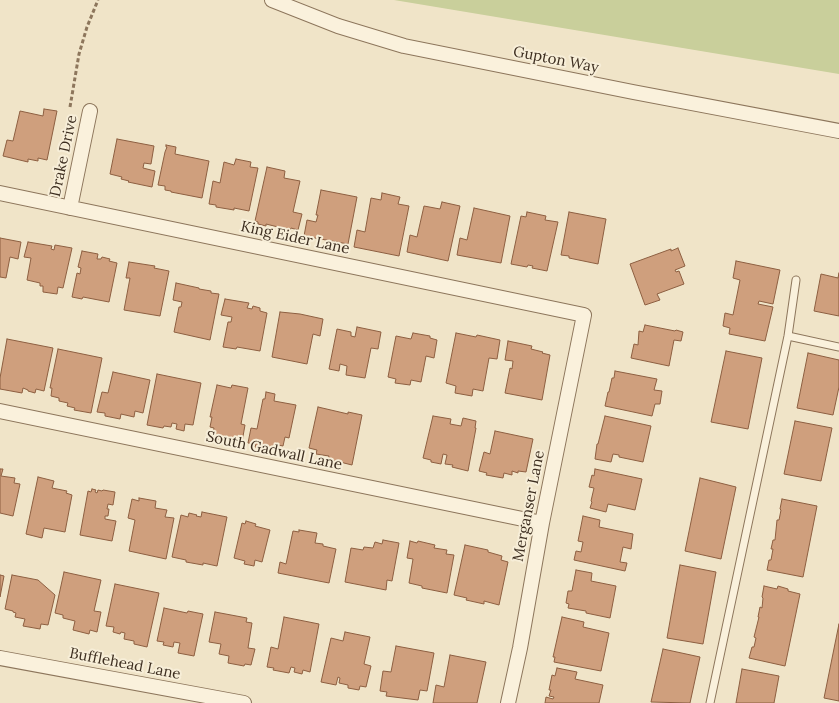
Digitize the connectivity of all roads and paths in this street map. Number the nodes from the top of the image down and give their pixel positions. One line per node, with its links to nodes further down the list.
1 (98, 0): 3 (path)
2 (272, 0): 5 (street, Gupton Way)
3 (70, 107)
4 (90, 111): 7 (street, Drake Drive)
5 (839, 131)
6 (0, 193): 7 (street, King Eider Lane)
7 (70, 208): 9 (street, King Eider Lane)
8 (796, 280): 10 (lane)
9 (584, 315): 13 (street, Merganser Lane)
10 (788, 336): 11 (lane); 17 (lane)
11 (839, 347)
12 (0, 411): 13 (street, South Gadwall Lane)
13 (542, 523): 16 (street, Merganser Lane)
14 (0, 658): 15 (street, Bufflehead Lane)
15 (244, 703)
16 (508, 703)
17 (710, 703)

